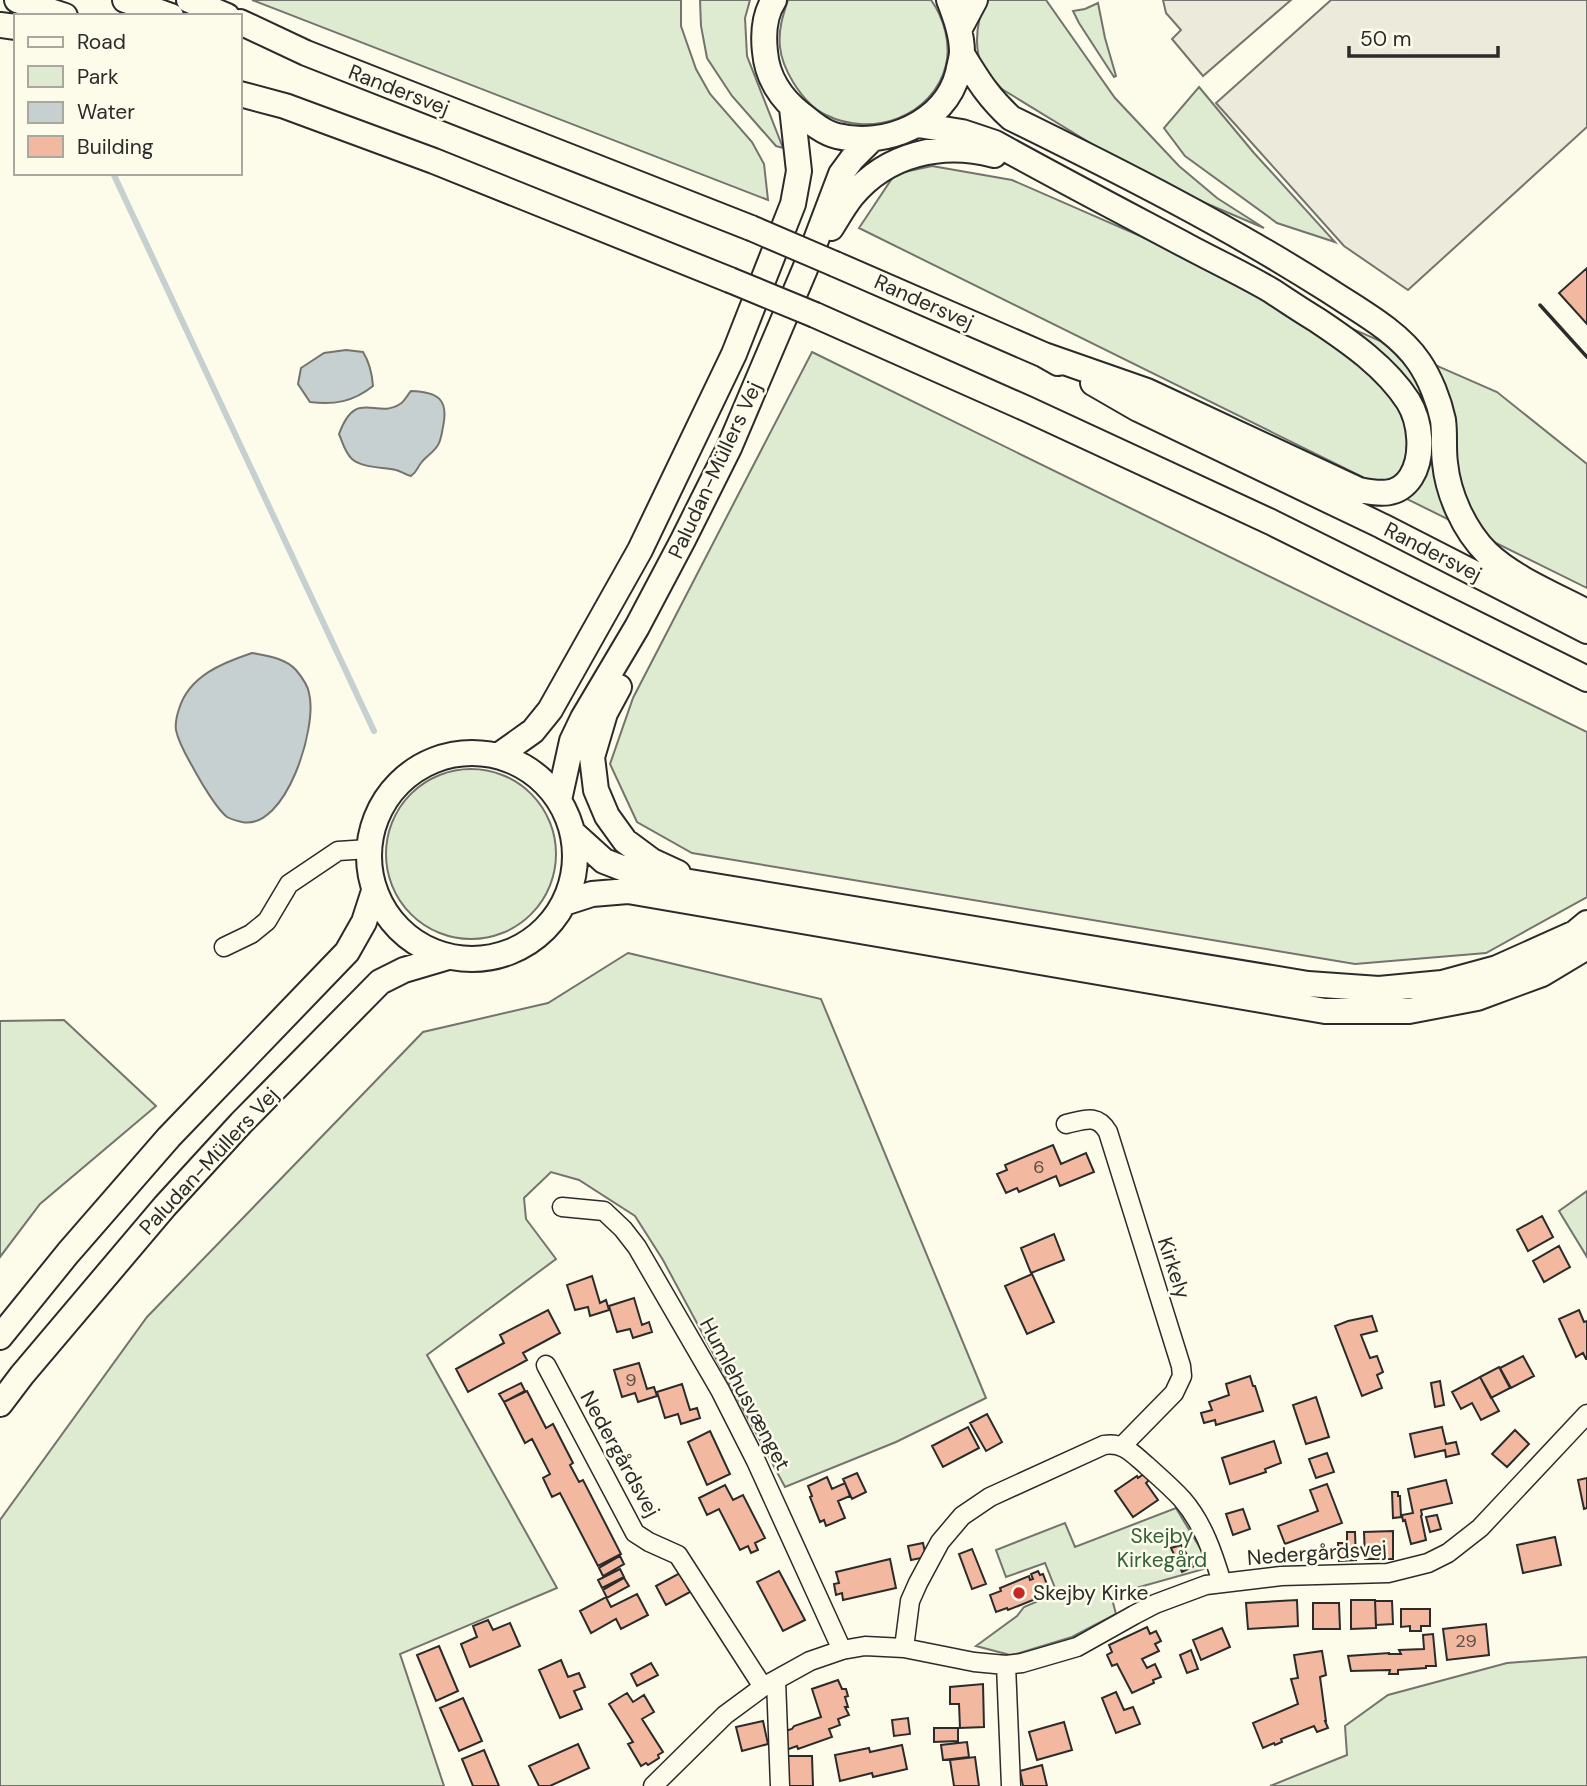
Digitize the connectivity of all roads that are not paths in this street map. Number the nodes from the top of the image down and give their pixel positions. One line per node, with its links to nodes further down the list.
1 (16, 0): 7 (main road)
2 (125, 0): 8 (main road)
3 (189, 0): 9 (main road)
4 (774, 0): 17 (main road)
5 (949, 0): 12 (main road)
6 (975, 0): 12 (main road)
7 (59, 14)
8 (165, 14)
9 (222, 14)
10 (242, 23): 13 (main road, Randersvej)
11 (242, 37): 13 (main road)
12 (961, 42): 18 (main road); 23 (main road)
13 (306, 53): 22 (main road, Randersvej, bridge)
14 (242, 85): 16 (main road)
15 (242, 95): 16 (main road)
16 (285, 106): 26 (main road, bridge)
17 (792, 107): 19 (main road); 27 (main road, Paludan-Müllers Vej)
18 (918, 124): 19 (main road); 20 (main road)
19 (871, 140): 21 (main road, Paludan-Müllers Vej)
20 (1041, 169): 21 (main road); 22 (main road)
21 (805, 269): 24 (main road, Paludan-Müllers Vej)
22 (1044, 355): 25 (main road, Randersvej)
23 (1587, 612)
24 (637, 627): 28 (main road, Paludan-Müllers Vej); 31 (main road)
25 (1587, 631)
26 (1583, 678)
27 (498, 756): 28 (main road); 30 (main road)
28 (559, 800): 29 (main road)
29 (573, 833): 31 (main road); 33 (main road)
30 (369, 849): 32 (main road); 35 (street)
31 (700, 883): 34 (main road)
32 (374, 891): 37 (main road); 40 (main road, Paludan-Müllers Vej)
33 (564, 903): 36 (main road); 37 (main road)
34 (1587, 923)
35 (224, 947)
36 (1587, 947)
37 (448, 957): 42 (main road, Paludan-Müllers Vej)
38 (1066, 1124): 44 (street, Kirkely)
39 (562, 1207): 47 (street, Humlehusvænget)
40 (0, 1337)
41 (546, 1364): 49 (street, Nedergårdsvej)
42 (0, 1404)
43 (1587, 1414): 45 (street, Nedergårdsvej)
44 (1122, 1446): 45 (street); 46 (street)
45 (1222, 1583): 48 (street, Nedergårdsvej)
46 (904, 1648): 47 (street, Nedergårdsvej); 48 (street, Nedergårdsvej)
47 (842, 1650): 49 (street, Nedergårdsvej)
48 (1006, 1665): 52 (street)
49 (770, 1684): 50 (street, Nedergårdsvej); 51 (street)
50 (653, 1786)
51 (780, 1786)
52 (1012, 1786)

